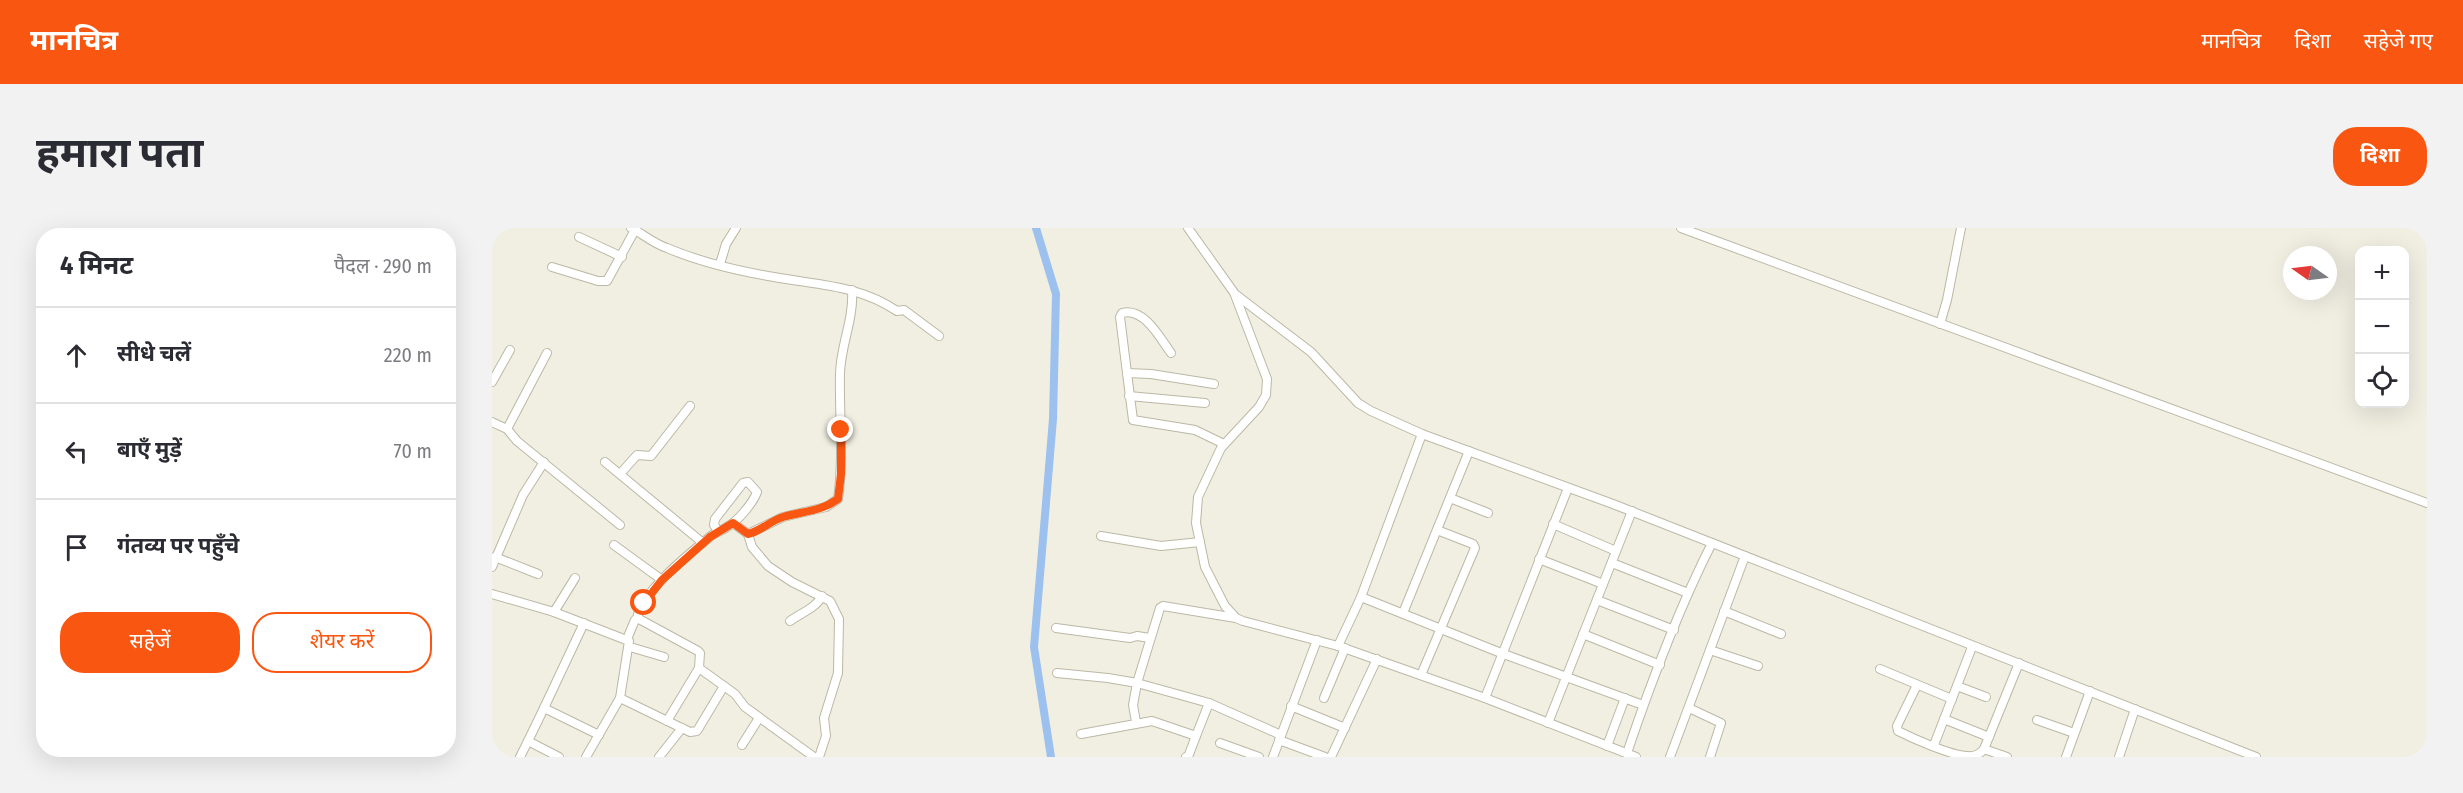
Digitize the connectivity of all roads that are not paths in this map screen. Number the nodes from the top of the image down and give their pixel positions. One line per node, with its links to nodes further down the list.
1 (736, 228): 8 (street)
2 (1188, 228): 11 (street)
3 (1681, 228): 12 (street)
4 (1960, 228): 12 (street)
5 (634, 229): 7 (street); 8 (street)
6 (579, 237): 7 (street)
7 (622, 257): 9 (street)
8 (720, 264): 10 (street)
9 (552, 267)
10 (852, 290): 13 (street); 41 (street)
11 (1235, 294): 25 (street); 26 (street)
12 (1940, 324): 33 (street)
13 (939, 336)
14 (510, 350): 18 (street)
15 (548, 353): 24 (street)
16 (1171, 353): 17 (street)
17 (1127, 373): 19 (street); 20 (street)
18 (492, 382)
19 (1214, 384)
20 (1129, 396): 21 (street); 26 (street)
21 (1205, 403)
22 (690, 406): 30 (street)
23 (492, 422): 24 (street)
24 (507, 429): 28 (street)
25 (1422, 434): 27 (street); 60 (street)
26 (1224, 444): 43 (street)
27 (1469, 451): 31 (street); 32 (street)
28 (544, 462): 38 (street); 49 (street)
29 (605, 462): 30 (street)
30 (620, 474): 44 (street)
31 (1568, 488): 34 (street); 37 (street)
32 (1450, 498): 35 (street); 39 (street)
33 (2427, 503)
34 (1632, 512): 45 (street); 47 (street)
35 (1488, 513)
36 (733, 523): 40 (street); 40 (street); 41 (street)
37 (1553, 524): 47 (street); 50 (street)
38 (620, 525)
39 (1437, 530): 64 (street); 70 (street)
40 (718, 531): 44 (street)
41 (748, 534): 59 (street)
42 (1101, 536): 43 (street)
43 (1200, 542): 65 (street)
44 (703, 543): 55 (street)
45 (1712, 543): 48 (street); 57 (street)
46 (614, 545): 55 (street)
47 (1616, 550): 51 (street)
48 (1745, 556): 62 (street); 78 (street)
49 (495, 557): 52 (street); 53 (street)
50 (1539, 560): 56 (street); 80 (street)
51 (1612, 563): 56 (street); 57 (street)
52 (492, 567)
53 (538, 574)
54 (575, 578): 63 (street)
55 (662, 580): 66 (street)
56 (1603, 584): 61 (street)
57 (1688, 593): 71 (street)
58 (492, 594): 63 (street)
59 (822, 596): 67 (street); 135 (street)
60 (1360, 597): 64 (street); 77 (street)
61 (1597, 600): 71 (street); 72 (street)
62 (1724, 610): 73 (street); 79 (street)
63 (554, 612): 68 (street)
64 (1403, 613): 70 (street)
65 (1236, 618): 74 (street); 75 (street)
66 (637, 619): 76 (street); 86 (street)
67 (790, 621)
68 (584, 623): 76 (street); 105 (street)
69 (1056, 628): 74 (street)
70 (1441, 629): 80 (street); 89 (street)
71 (1674, 630): 84 (street)
72 (1583, 634): 84 (street); 90 (street)
73 (1781, 634)
74 (1150, 638): 91 (street)
75 (1317, 640): 77 (street); 104 (street)
76 (629, 643): 81 (street); 97 (street)
77 (1342, 647): 82 (street); 98 (street)
78 (1972, 647): 83 (street); 94 (street)
79 (1710, 650): 85 (street); 106 (street)
80 (1501, 653): 90 (street); 99 (street)
81 (664, 657)
82 (1377, 659): 89 (street); 115 (street)
83 (2019, 663): 95 (street); 120 (street)
84 (1660, 664): 103 (street)
85 (1758, 666)
86 (699, 668): 93 (street); 111 (street)
87 (1880, 669): 92 (street)
88 (1057, 673): 91 (street)
89 (1421, 675): 99 (street)
90 (1567, 675): 100 (street); 113 (street)
91 (1137, 683): 102 (street); 112 (street)
92 (1917, 685): 101 (street); 125 (street)
93 (724, 686): 108 (street); 114 (street)
94 (1957, 686): 96 (street); 101 (street)
95 (2090, 691): 107 (street); 116 (street)
96 (1986, 697)
97 (621, 698): 111 (street); 118 (street)
98 (1324, 698)
99 (1485, 698): 113 (street)
100 (1625, 698): 103 (street); 126 (street)
101 (1952, 699): 109 (street)
102 (1209, 703): 119 (street); 121 (street)
103 (1643, 705): 128 (street)
104 (1291, 706): 115 (street); 121 (street)
105 (544, 708): 118 (street); 122 (street)
106 (1689, 708): 142 (street); 143 (street)
107 (2135, 709): 146 (street); 147 (street)
108 (759, 718): 124 (street); 134 (street)
109 (1944, 719): 120 (street); 125 (street)
110 (2037, 720): 116 (street)
111 (667, 721): 114 (street)
112 (1136, 722): 117 (street); 119 (street)
113 (1548, 723): 126 (street)
114 (682, 728): 133 (street)
115 (1345, 728): 140 (street)
116 (2074, 733): 145 (street)
117 (1081, 734)
118 (599, 735): 132 (street)
119 (1197, 736): 136 (street)
120 (1989, 737): 127 (street)
121 (1280, 738): 138 (street); 139 (street)
122 (528, 741): 130 (street); 131 (street)
123 (1220, 743): 137 (street)
124 (742, 745)
125 (1934, 745): 129 (street)
126 (1607, 746): 128 (street)
127 (1984, 749): 129 (street); 144 (street)
128 (1627, 753): 141 (street)
129 (1949, 754)
130 (520, 757)
131 (560, 757)
132 (586, 757)
133 (659, 757)
134 (814, 757)
135 (819, 757)
136 (1188, 757)
137 (1259, 757)
138 (1273, 757)
139 (1325, 757)
140 (1331, 757)
141 (1636, 757)
142 (1670, 757)
143 (1710, 757)
144 (2007, 757)
145 (2066, 757)
146 (2119, 757)
147 (2256, 757)

